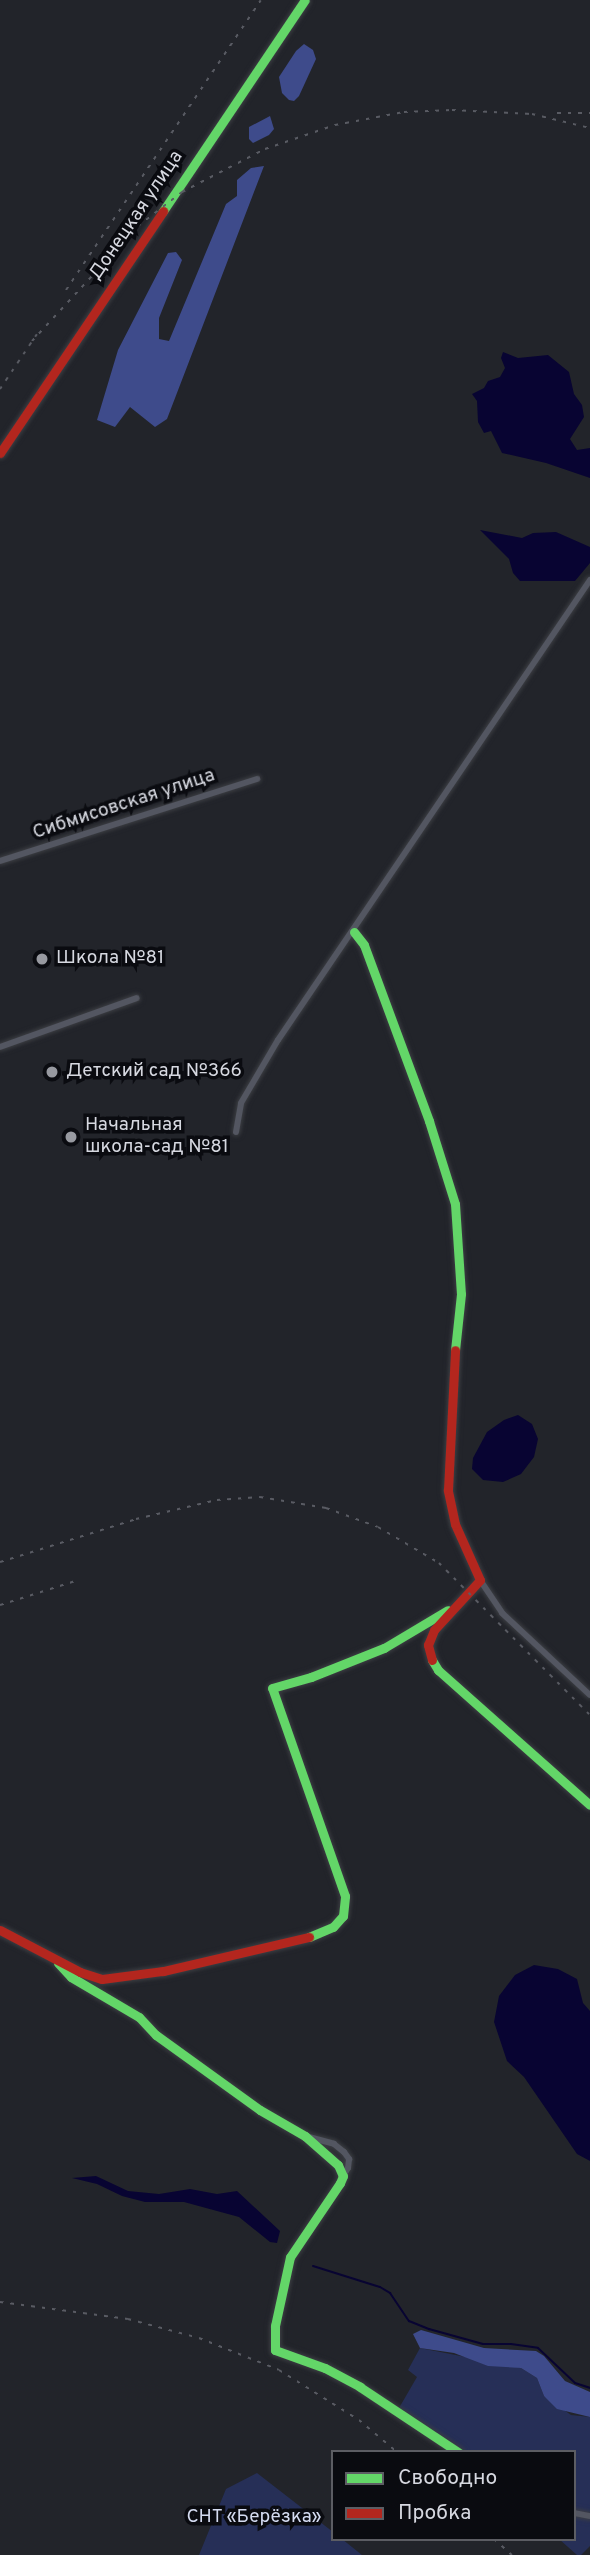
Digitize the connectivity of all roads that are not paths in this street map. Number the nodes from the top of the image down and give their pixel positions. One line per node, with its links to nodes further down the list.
1 (305, 0): 2 (street, Донецкая улица)
2 (0, 453)
3 (590, 580): 6 (street)
4 (257, 779): 5 (street, Сибмисовская улица)
5 (0, 861)
6 (354, 932): 9 (street); 10 (street)
7 (137, 998): 8 (street)
8 (0, 1047)
9 (236, 1132)
10 (480, 1580): 11 (street); 12 (street)
11 (456, 1606): 13 (street); 15 (street)
12 (590, 1695)
13 (590, 1805)
14 (0, 1930): 15 (street)
15 (54, 1959): 16 (street)
16 (455, 2450)

